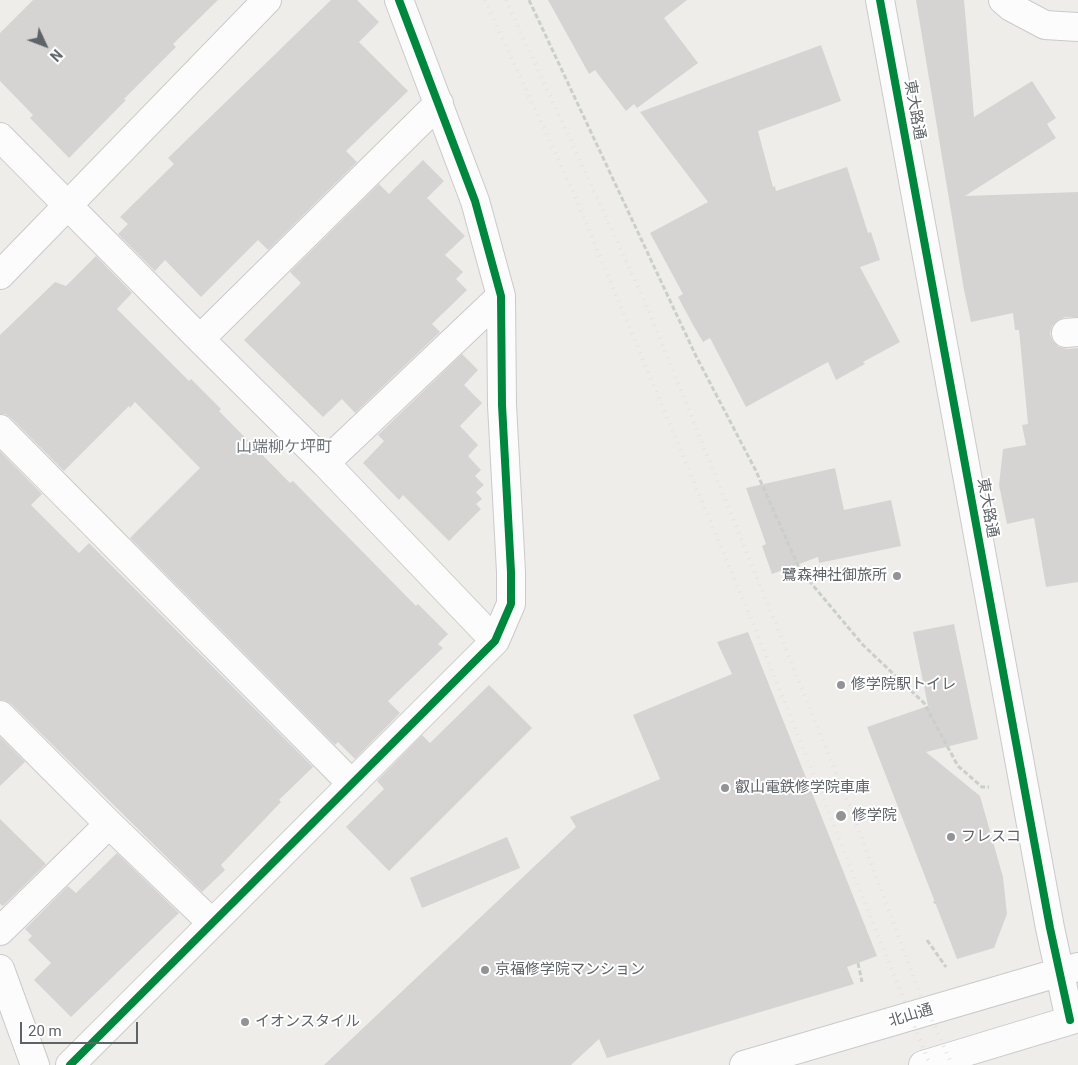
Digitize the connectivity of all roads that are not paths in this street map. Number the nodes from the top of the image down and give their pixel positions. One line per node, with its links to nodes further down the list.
1 (267, 0): 8 (street)
2 (399, 0): 6 (street)
3 (880, 0): 21 (street, 東大路通)
4 (1003, 0): 5 (street)
5 (1078, 27)
6 (439, 103): 10 (street); 11 (street)
7 (0, 137): 8 (street)
8 (68, 206): 9 (street); 11 (street)
9 (0, 275)
10 (501, 296): 13 (street); 14 (street)
11 (200, 339): 13 (street)
12 (0, 429): 16 (street)
13 (325, 463): 14 (street)
14 (495, 642): 16 (street)
15 (0, 715): 17 (street)
16 (352, 784): 18 (street)
17 (109, 824): 18 (street); 19 (street)
18 (212, 923): 25 (street)
19 (0, 932)
20 (0, 969): 24 (street)
21 (1068, 970): 22 (street, 東大路通); 23 (street, 北山通)
22 (1074, 1019): 26 (street)
23 (753, 1064)
24 (35, 1065)
25 (70, 1065)
26 (923, 1065)

